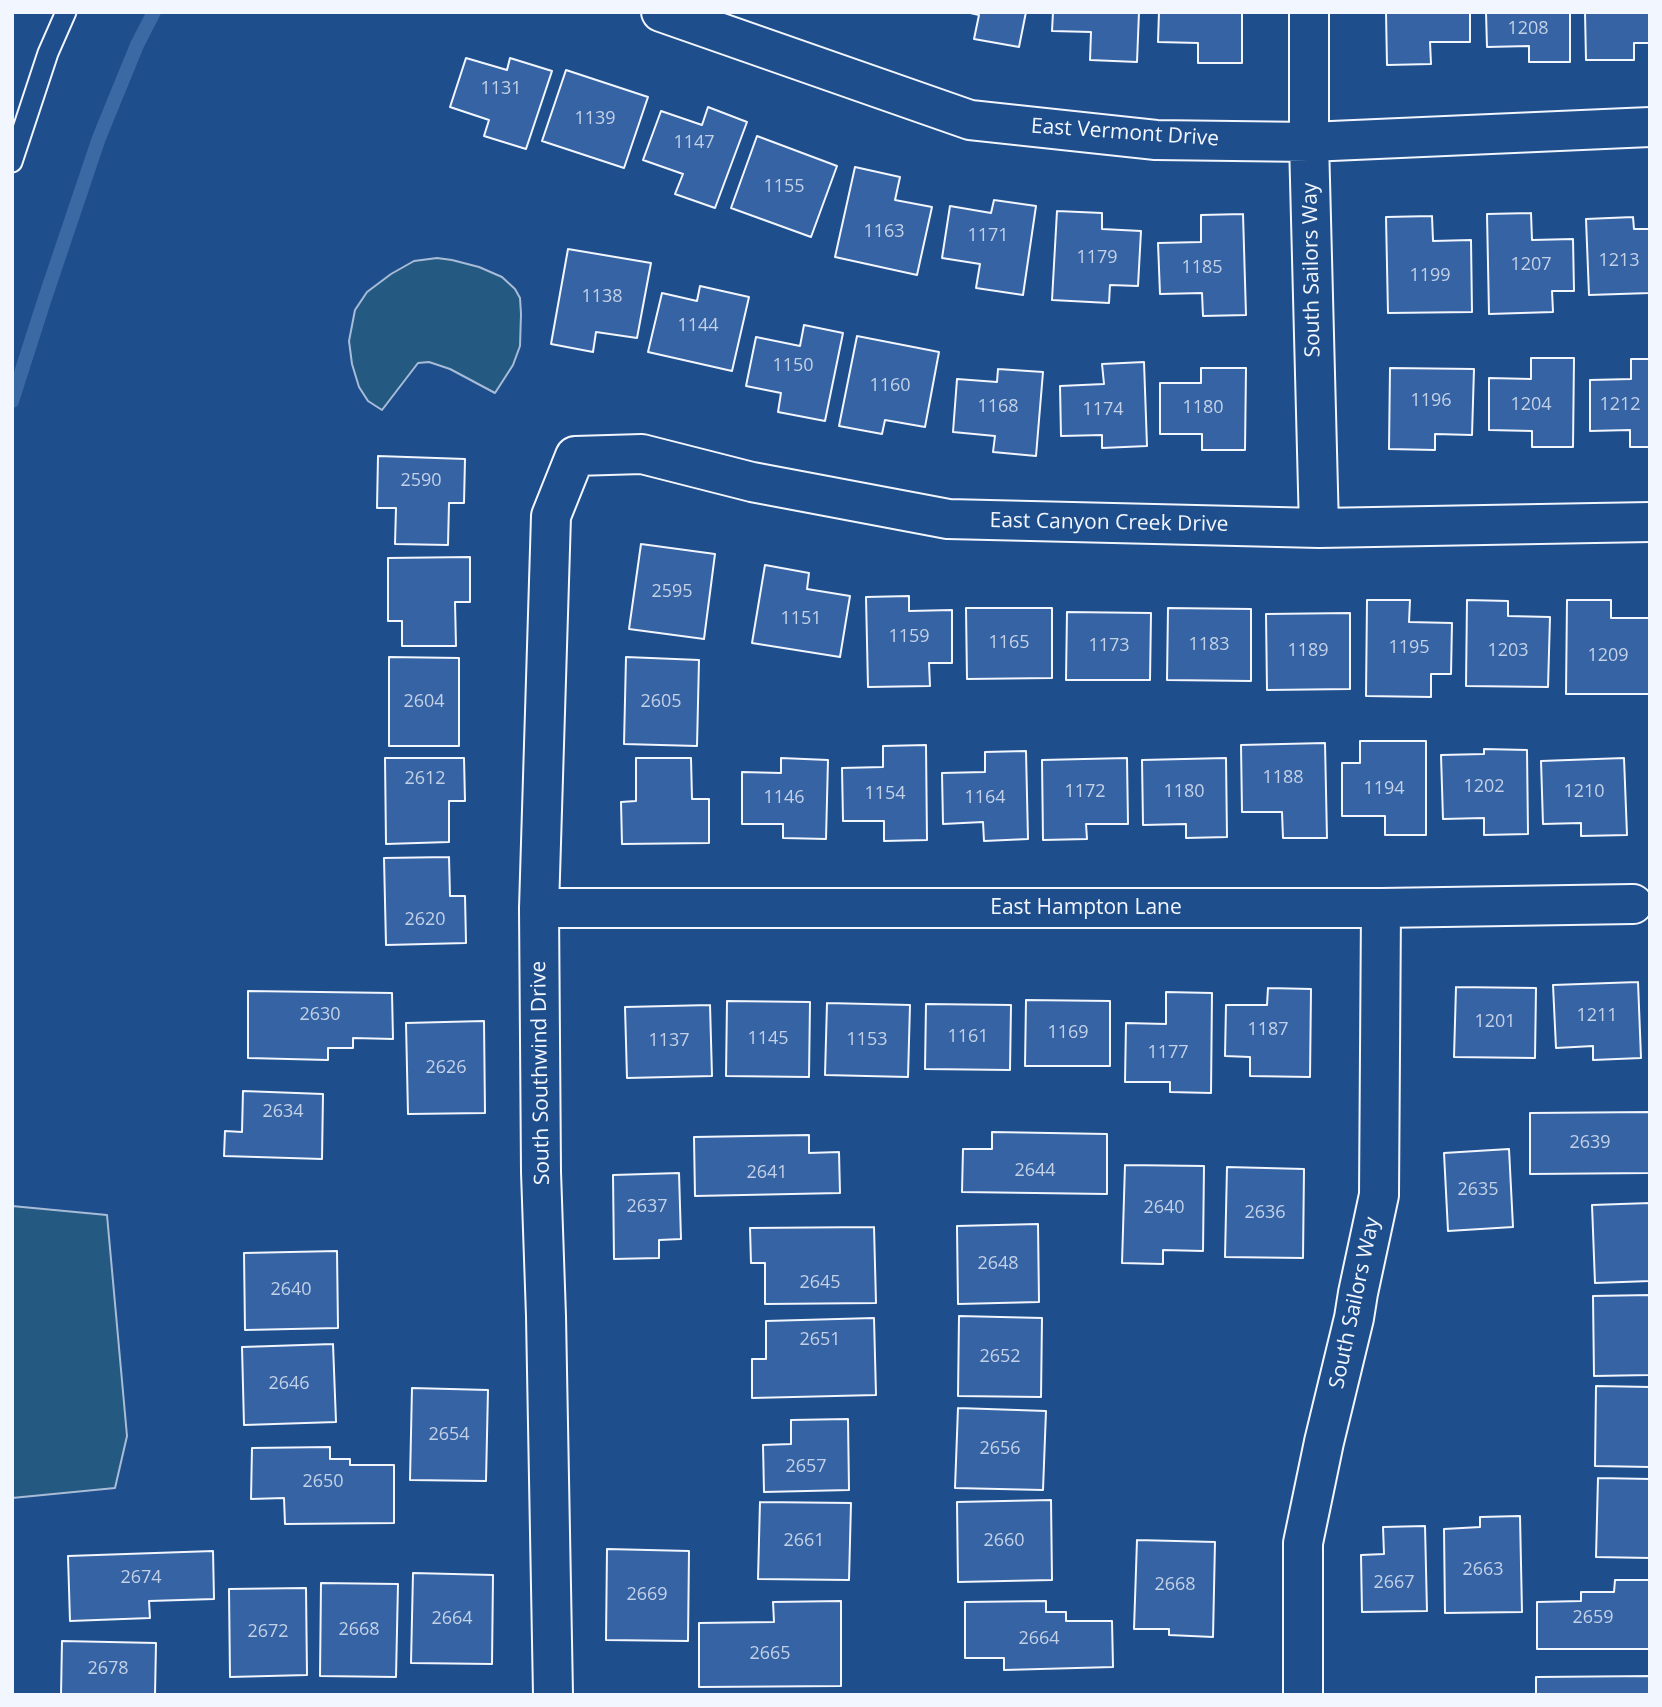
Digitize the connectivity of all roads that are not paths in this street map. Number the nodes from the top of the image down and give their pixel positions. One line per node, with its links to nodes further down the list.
1 (66, 12): 6 (lane)
2 (662, 12): 5 (street, East Vermont Drive)
3 (1309, 12): 5 (street, South Sailors Way)
4 (1650, 127): 5 (street, East Vermont Drive)
5 (1309, 142): 9 (street, South Sailors Way)
6 (12, 162)
7 (575, 456): 9 (street, East Canyon Creek Drive); 11 (street, South Southwind Drive)
8 (1650, 523): 9 (street, East Canyon Creek Drive)
9 (1318, 528)
10 (1633, 904): 12 (street, East Hampton Lane)
11 (539, 908): 12 (street, East Hampton Lane); 13 (street, South Southwind Drive)
12 (1381, 908): 14 (street, South Sailors Way)
13 (553, 1695)
14 (1303, 1695)

